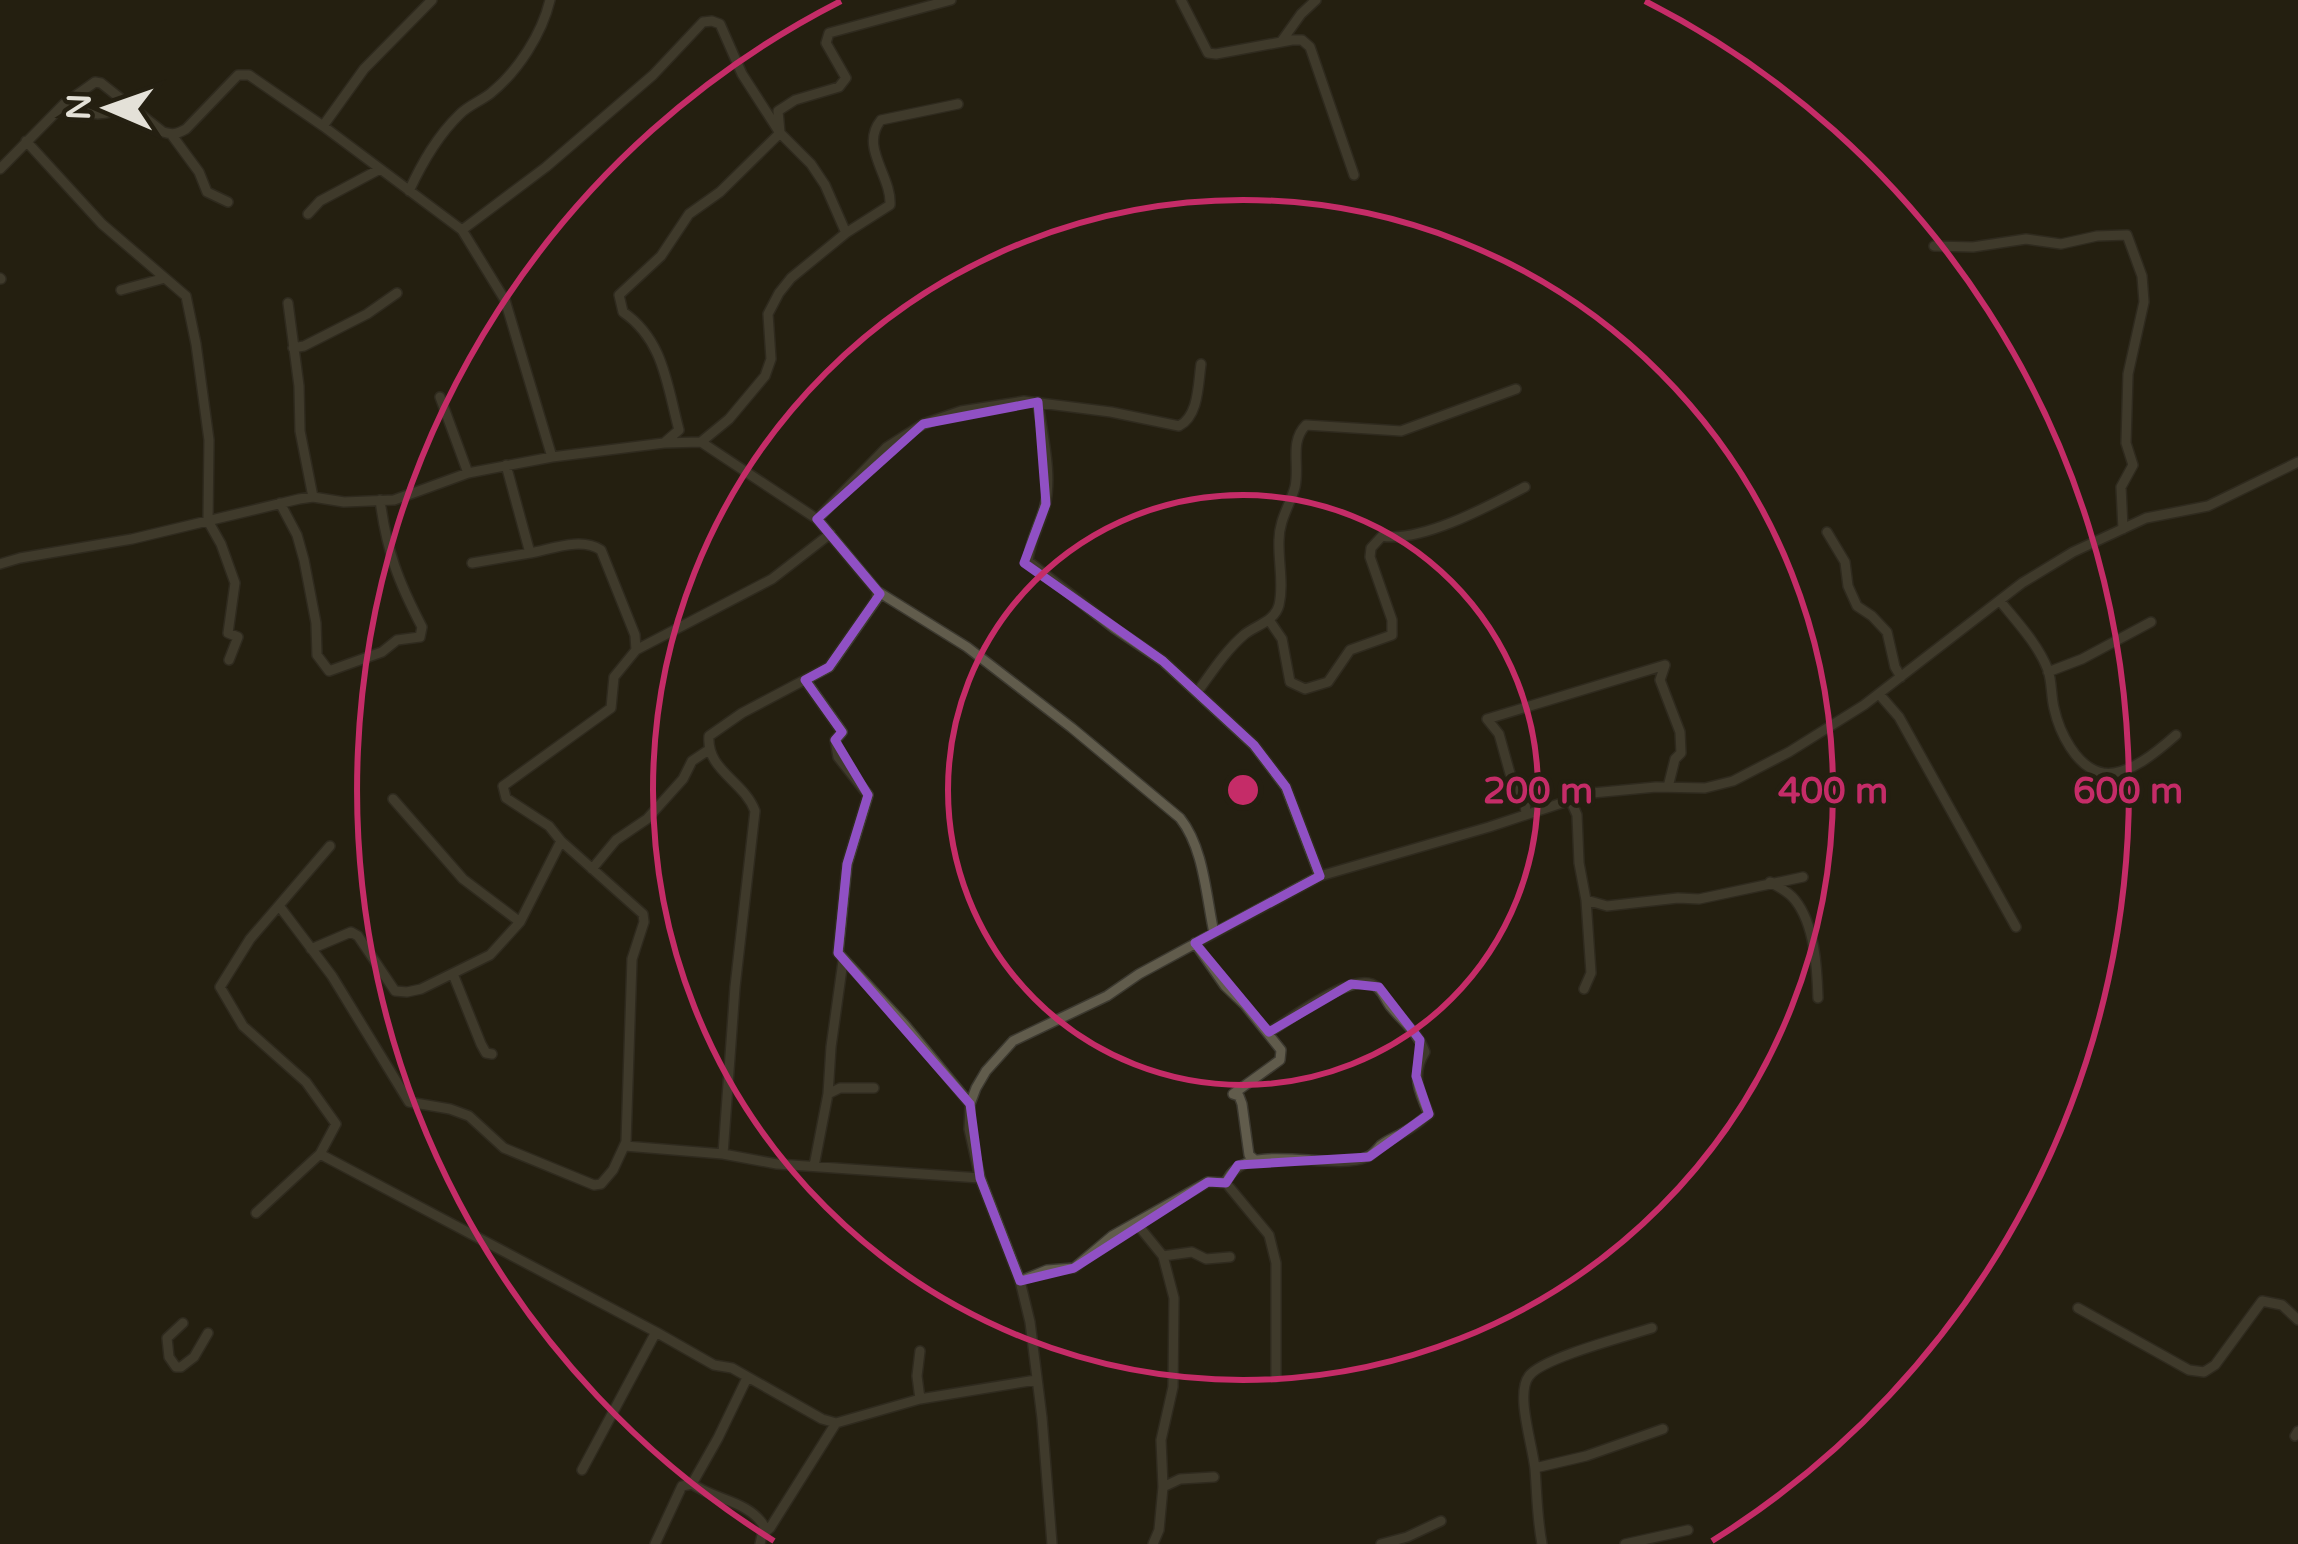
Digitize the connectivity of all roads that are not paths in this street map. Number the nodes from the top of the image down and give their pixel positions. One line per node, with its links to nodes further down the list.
1 (432, 0): 10 (street)
2 (550, 0): 17 (street)
3 (951, 0): 11 (street)
4 (1181, 0): 6 (street)
5 (1316, 0): 6 (street)
6 (1281, 42): 16 (street)
7 (64, 104): 9 (street); 9 (street); 13 (street)
8 (958, 104): 21 (street)
9 (129, 105): 12 (street)
10 (323, 125): 12 (street); 15 (street)
11 (780, 133): 20 (street); 21 (street); 32 (street)
12 (171, 134): 18 (street)
13 (26, 141): 14 (street); 23 (street)
14 (0, 169)
15 (380, 169): 17 (street); 19 (street)
16 (1354, 175)
17 (409, 191): 20 (street)
18 (228, 202)
19 (308, 214)
20 (462, 230): 34 (street)
21 (846, 233): 33 (street)
22 (1934, 246): 44 (street)
23 (165, 278): 24 (street); 43 (street)
24 (121, 290)
25 (397, 293): 27 (street)
26 (288, 303): 27 (street)
27 (293, 348): 39 (street)
28 (1202, 364): 31 (street)
29 (1516, 389): 52 (street)
30 (440, 397): 37 (street)
31 (1038, 402): 42 (street); 59 (street)
32 (664, 442): 33 (street); 34 (street)
33 (701, 442): 42 (street)
34 (552, 457): 36 (street)
35 (2298, 462): 44 (street)
36 (506, 465): 37 (street); 47 (street)
37 (468, 473): 40 (street)
38 (1525, 487): 52 (street)
39 (313, 497): 40 (street); 41 (street)
40 (380, 500): 41 (street)
41 (280, 503): 43 (street)
42 (817, 519): 46 (street)
43 (208, 521): 49 (street); 55 (street)
44 (2123, 529): 51 (street)
45 (1827, 532): 57 (street)
46 (830, 534): 50 (street); 54 (street)
47 (530, 553): 48 (street); 54 (street)
48 (472, 563)
49 (0, 564)
50 (877, 591): 58 (street); 77 (street)
51 (2000, 601): 56 (street); 57 (street)
52 (1269, 620): 59 (street)
53 (2151, 622): 56 (street)
54 (636, 650): 67 (street)
55 (229, 660)
56 (2048, 672): 61 (street)
57 (1901, 677): 60 (street)
58 (805, 680): 62 (street); 80 (street)
59 (1198, 691): 70 (street)
60 (1879, 694): 63 (street); 76 (street)
61 (2176, 735)
62 (707, 751): 69 (street); 91 (street)
63 (1667, 787): 65 (street); 66 (street)
64 (393, 799): 75 (street)
65 (1570, 799): 66 (street); 73 (street)
66 (1526, 814): 70 (street)
67 (562, 841): 69 (street); 75 (street)
68 (330, 846): 74 (street)
69 (592, 869): 89 (street)
70 (1320, 876): 77 (street)
71 (1803, 877): 72 (street)
72 (1770, 882): 73 (street); 83 (street)
73 (1586, 900): 82 (street)
74 (280, 907): 79 (street); 90 (street)
75 (520, 922): 81 (street)
76 (2017, 927)
77 (1214, 933): 78 (street)
78 (1195, 943): 84 (street); 88 (street)
79 (311, 950): 81 (street); 89 (street)
80 (844, 961): 87 (street); 88 (street)
81 (453, 974): 85 (street)
82 (1584, 989)
83 (1818, 998)
84 (1269, 1032): 92 (street); 92 (street)
85 (492, 1054)
86 (874, 1088): 87 (street)
87 (828, 1094): 93 (street)
88 (970, 1104): 94 (street)
89 (626, 1146): 91 (street)
90 (320, 1154): 96 (street); 105 (street)
91 (722, 1154): 93 (street)
92 (1255, 1160): 95 (street)
93 (814, 1166): 94 (street)
94 (980, 1178): 100 (street)
95 (1226, 1183): 97 (street); 108 (street)
96 (256, 1213)
97 (1137, 1224): 98 (street); 100 (street)
98 (1163, 1256): 99 (street); 118 (street)
99 (1230, 1257)
100 (1020, 1280): 110 (street)
101 (2078, 1308): 102 (street)
102 (2298, 1320)
103 (184, 1323): 106 (street)
104 (1652, 1328): 114 (street)
105 (656, 1332): 109 (street); 115 (street)
106 (208, 1333)
107 (920, 1351): 111 (street)
108 (1276, 1377)
109 (746, 1378): 112 (street); 117 (street)
110 (1036, 1380): 111 (street); 123 (street)
111 (920, 1399): 112 (street)
112 (836, 1423): 121 (street)
113 (1663, 1429): 114 (street)
114 (1535, 1468): 126 (street)
115 (582, 1470)
116 (1214, 1478): 118 (street)
117 (692, 1484): 121 (street); 122 (street)
118 (1163, 1487): 124 (street)
119 (1441, 1521): 125 (street)
120 (1688, 1530): 127 (street)
121 (762, 1539)
122 (656, 1544)
123 (1052, 1544)
124 (1153, 1544)
125 (1381, 1544)
126 (1542, 1544)
127 (1625, 1544)

